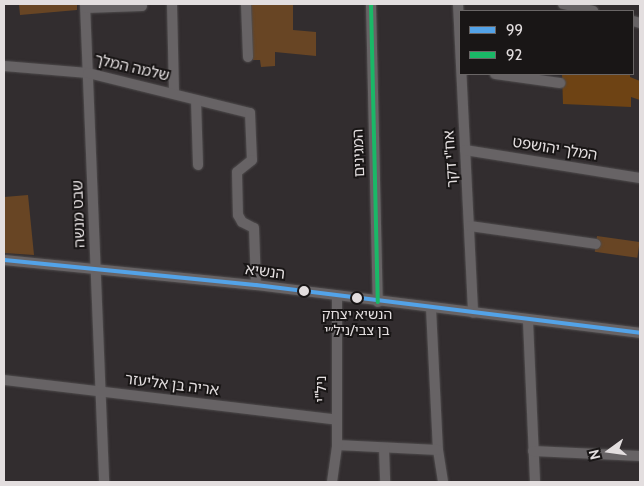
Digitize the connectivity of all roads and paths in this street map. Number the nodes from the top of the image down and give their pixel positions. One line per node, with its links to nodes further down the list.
1 (172, 4): 16 (street)
2 (246, 4): 10 (street)
3 (372, 4): 27 (street, המגינים)
4 (458, 4): 9 (street, אח"י דקר)
5 (563, 4): 8 (street)
6 (86, 6): 7 (street); 12 (street, שבט מנשה)
7 (142, 6)
8 (589, 10)
9 (459, 36)
10 (248, 58)
11 (4, 66): 12 (street, שלמה המלך)
12 (88, 72): 16 (street, שלמה המלך); 24 (street, שבט מנשה)
13 (460, 75): 18 (street, אח"י דקר)
14 (502, 75): 15 (street)
15 (560, 83)
16 (174, 94): 17 (street, שלמה המלך)
17 (196, 100): 19 (street); 25 (street, שלמה המלך)
18 (466, 150): 20 (street, המלך יהושפט); 21 (street, אח"י דקר)
19 (198, 165)
20 (640, 178)
21 (470, 226): 22 (street); 29 (street, אח"י דקר)
22 (596, 244)
23 (4, 260): 24 (street, הנשיא)
24 (97, 269): 25 (street, הנשיא); 33 (street, שבט מנשה)
25 (256, 285): 26 (street, הנשיא)
26 (337, 296): 27 (street, הנשיא); 34 (street, ניל"י)
27 (378, 302): 28 (street, הנשיא)
28 (431, 308): 29 (street, הנשיא); 37 (street)
29 (473, 313): 30 (street, הנשיא)
30 (528, 321): 31 (street, הנשיא); 38 (street)
31 (640, 333)
32 (4, 380): 33 (street, אריה בן אליעזר)
33 (102, 391): 34 (street, אריה בן אליעזר); 40 (street, שבט מנשה)
34 (337, 420): 35 (street, ניל"י)
35 (337, 445): 36 (street); 41 (street, ניל"י)
36 (384, 448): 37 (street); 42 (street)
37 (438, 450): 43 (street)
38 (533, 451): 39 (street); 44 (street)
39 (640, 456)
40 (104, 482)
41 (332, 482)
42 (386, 482)
43 (444, 482)
44 (535, 482)

